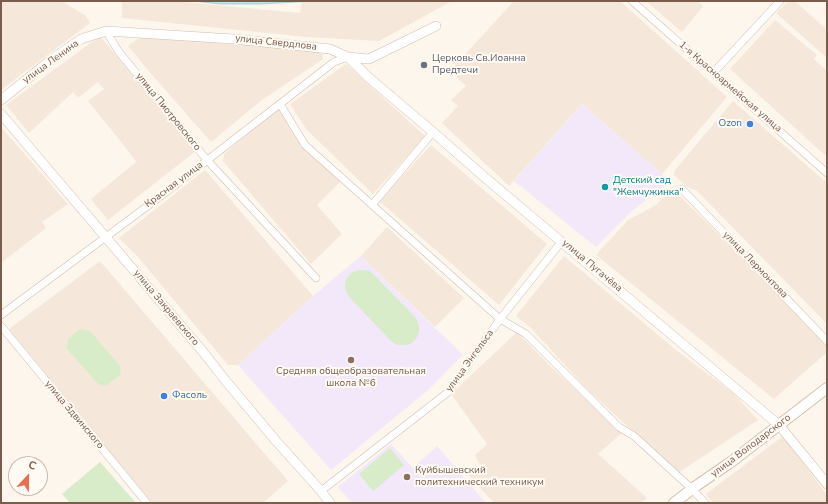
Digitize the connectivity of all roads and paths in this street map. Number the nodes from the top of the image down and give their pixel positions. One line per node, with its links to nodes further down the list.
1 (632, 1): 6 (street, 1-я Красноармейская улица)
2 (780, 1): 6 (street)
3 (436, 26): 5 (street, улица Свердлова)
4 (106, 31): 5 (street, улица Свердлова); 7 (street, улица Ленина); 11 (street, улица Пиотровского)
5 (348, 57): 8 (street, Красная улица); 10 (street, улица Пугачёва)
6 (714, 72): 12 (street, 1-я Красноармейская улица)
7 (1, 100)
8 (280, 104): 11 (street, Красная улица); 14 (street)
9 (1, 114): 15 (street, улица Закраевского)
10 (433, 132): 14 (street); 16 (street, улица Пугачёва)
11 (208, 160): 15 (street, Красная улица); 17 (street, улица Пиотровского)
12 (827, 173)
13 (682, 189): 21 (street, улица Лермонтова)
14 (372, 206): 19 (street)
15 (106, 237): 18 (street, Красная улица); 26 (street, улица Закраевского)
16 (562, 241): 19 (street, улица Энгельса); 23 (street, улица Пугачёва)
17 (316, 278)
18 (1, 316)
19 (500, 319): 25 (street); 26 (street, улица Энгельса)
20 (1, 326): 27 (street, улица Здвинского)
21 (827, 341)
22 (827, 388): 23 (main road, улица Володарского)
23 (779, 425): 24 (street, улица Пугачёва); 25 (main road, улица Володарского)
24 (827, 484)
25 (692, 489): 29 (main road, улица Володарского); 30 (street)
26 (321, 491): 28 (street, улица Закраевского)
27 (147, 503)
28 (330, 503)
29 (674, 503)
30 (705, 503)

